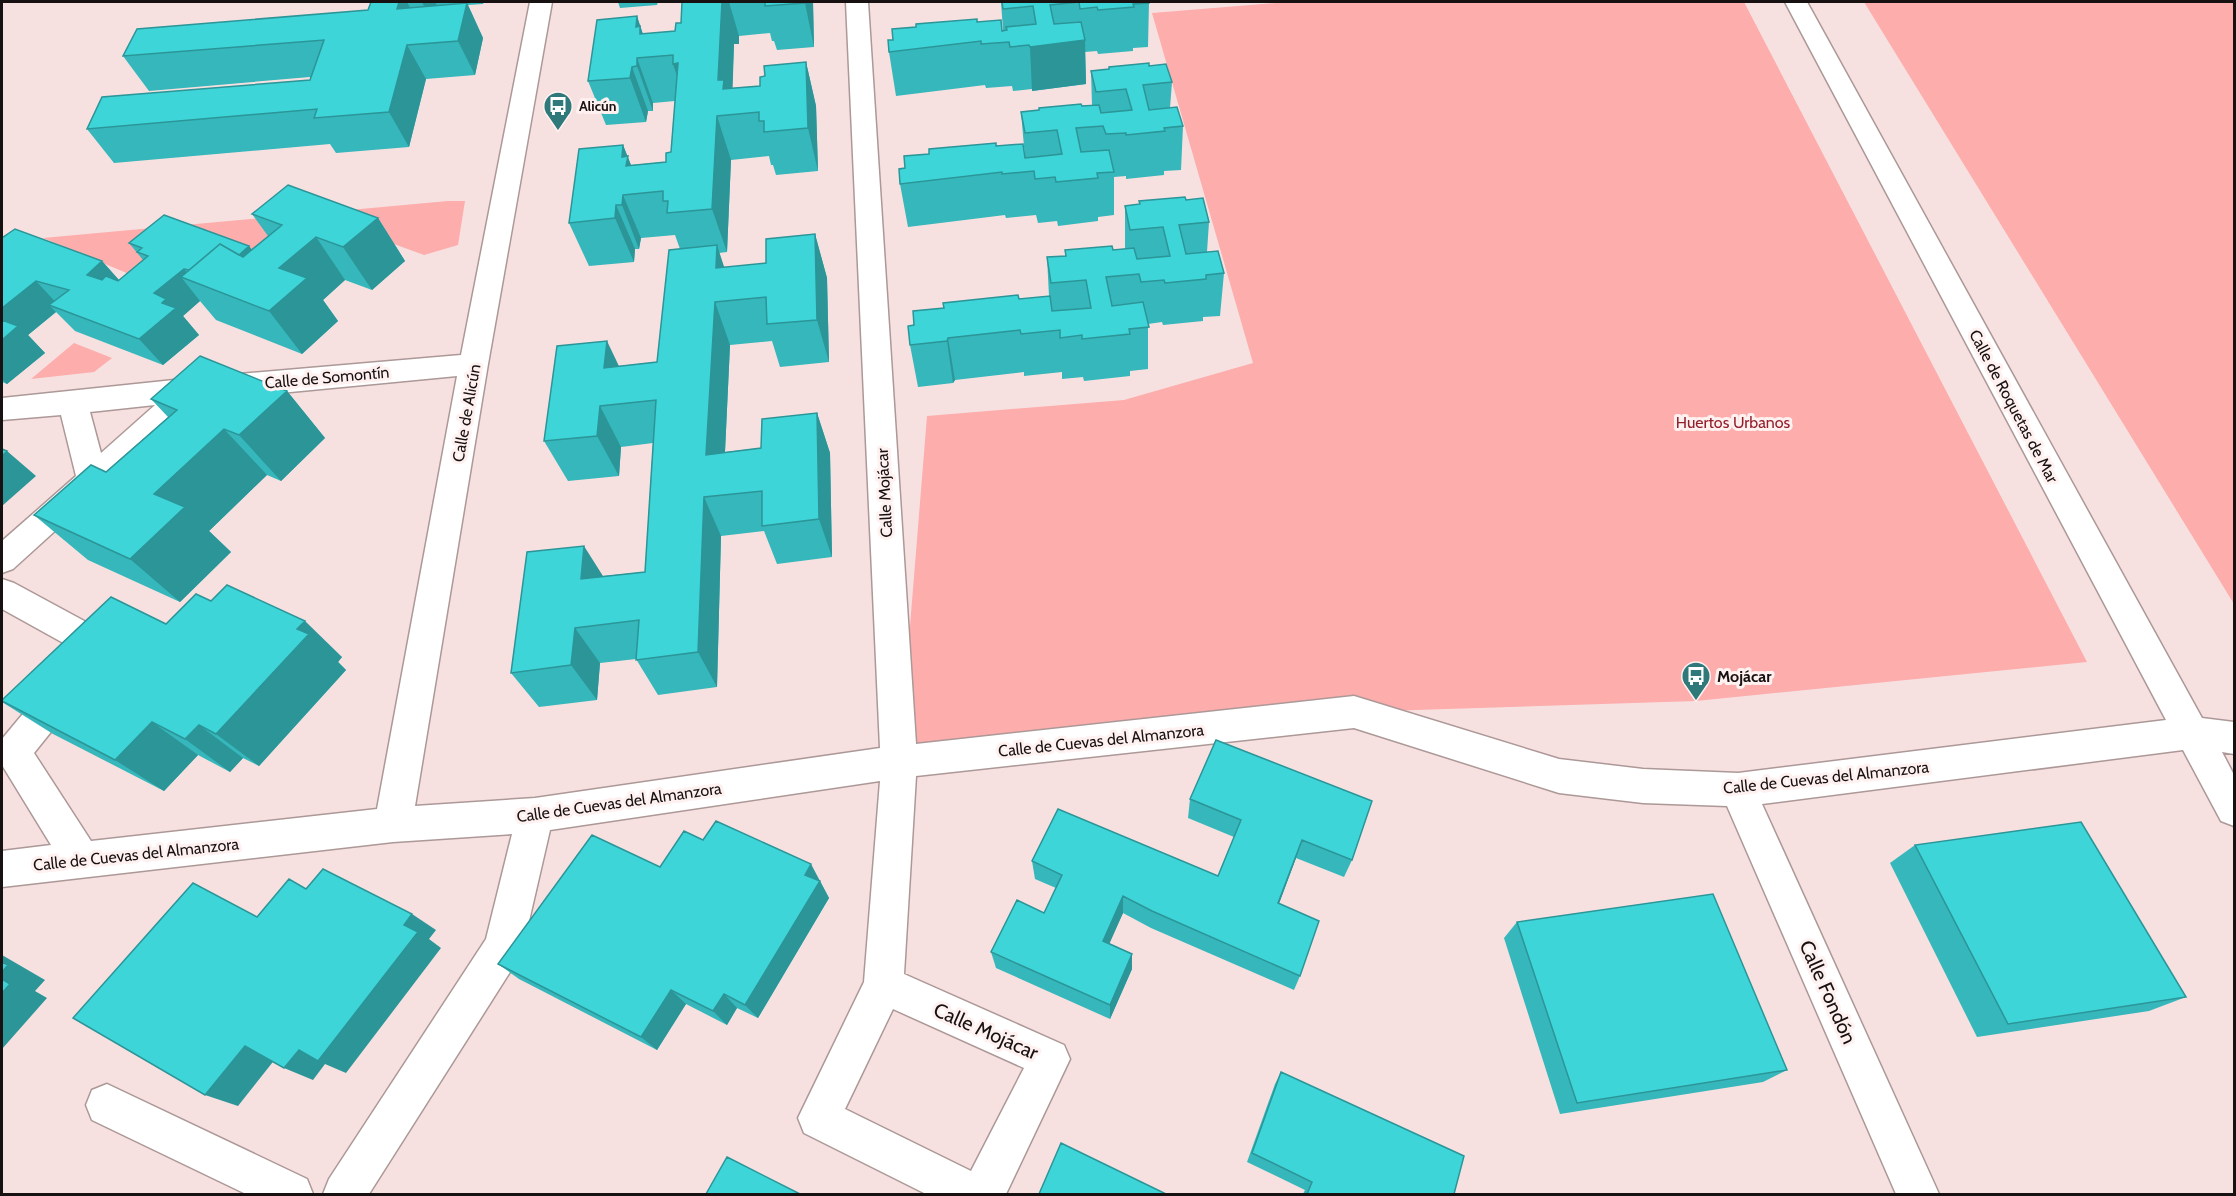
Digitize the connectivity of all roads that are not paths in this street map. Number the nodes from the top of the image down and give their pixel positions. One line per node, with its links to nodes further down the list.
1 (541, 2): 4 (street, Calle de Alicún)
2 (857, 2): 14 (street, Calle Mojácar)
3 (1796, 2): 11 (street, Calle de Roquetas de Mar)
4 (474, 364): 5 (street, Calle de Somontín); 18 (street, Calle de Alicún)
5 (193, 389): 6 (street, Calle de Somontín); 8 (street)
6 (73, 402): 7 (street, Calle de Somontín); 8 (street)
7 (2, 409)
8 (92, 480): 9 (street)
9 (2, 560)
10 (2, 593): 13 (street)
11 (2192, 733): 12 (street, Calle de Cuevas del Almanzora); 15 (street, Calle de Cuevas del Almanzora); 16 (street, Calle de Roquetas de Mar)
12 (2235, 738)
13 (7, 758): 19 (street)
14 (899, 762): 15 (street, Calle de Cuevas del Almanzora); 17 (street, Calle de Cuevas del Almanzora); 21 (street, Calle Mojácar)
15 (1738, 790): 27 (street, Calle Fondón)
16 (2235, 809)
17 (535, 815): 18 (street, Calle de Cuevas del Almanzora); 24 (street)
18 (393, 825): 19 (street, Calle de Cuevas del Almanzora)
19 (81, 859): 20 (street, Calle de Cuevas del Almanzora)
20 (2, 869)
21 (884, 985): 25 (street, Calle Mojácar); 26 (street, Calle Mojácar)
22 (107, 1105): 23 (street)
23 (292, 1194)
24 (344, 1194)
25 (970, 1194)
26 (983, 1194)
27 (1918, 1194)

